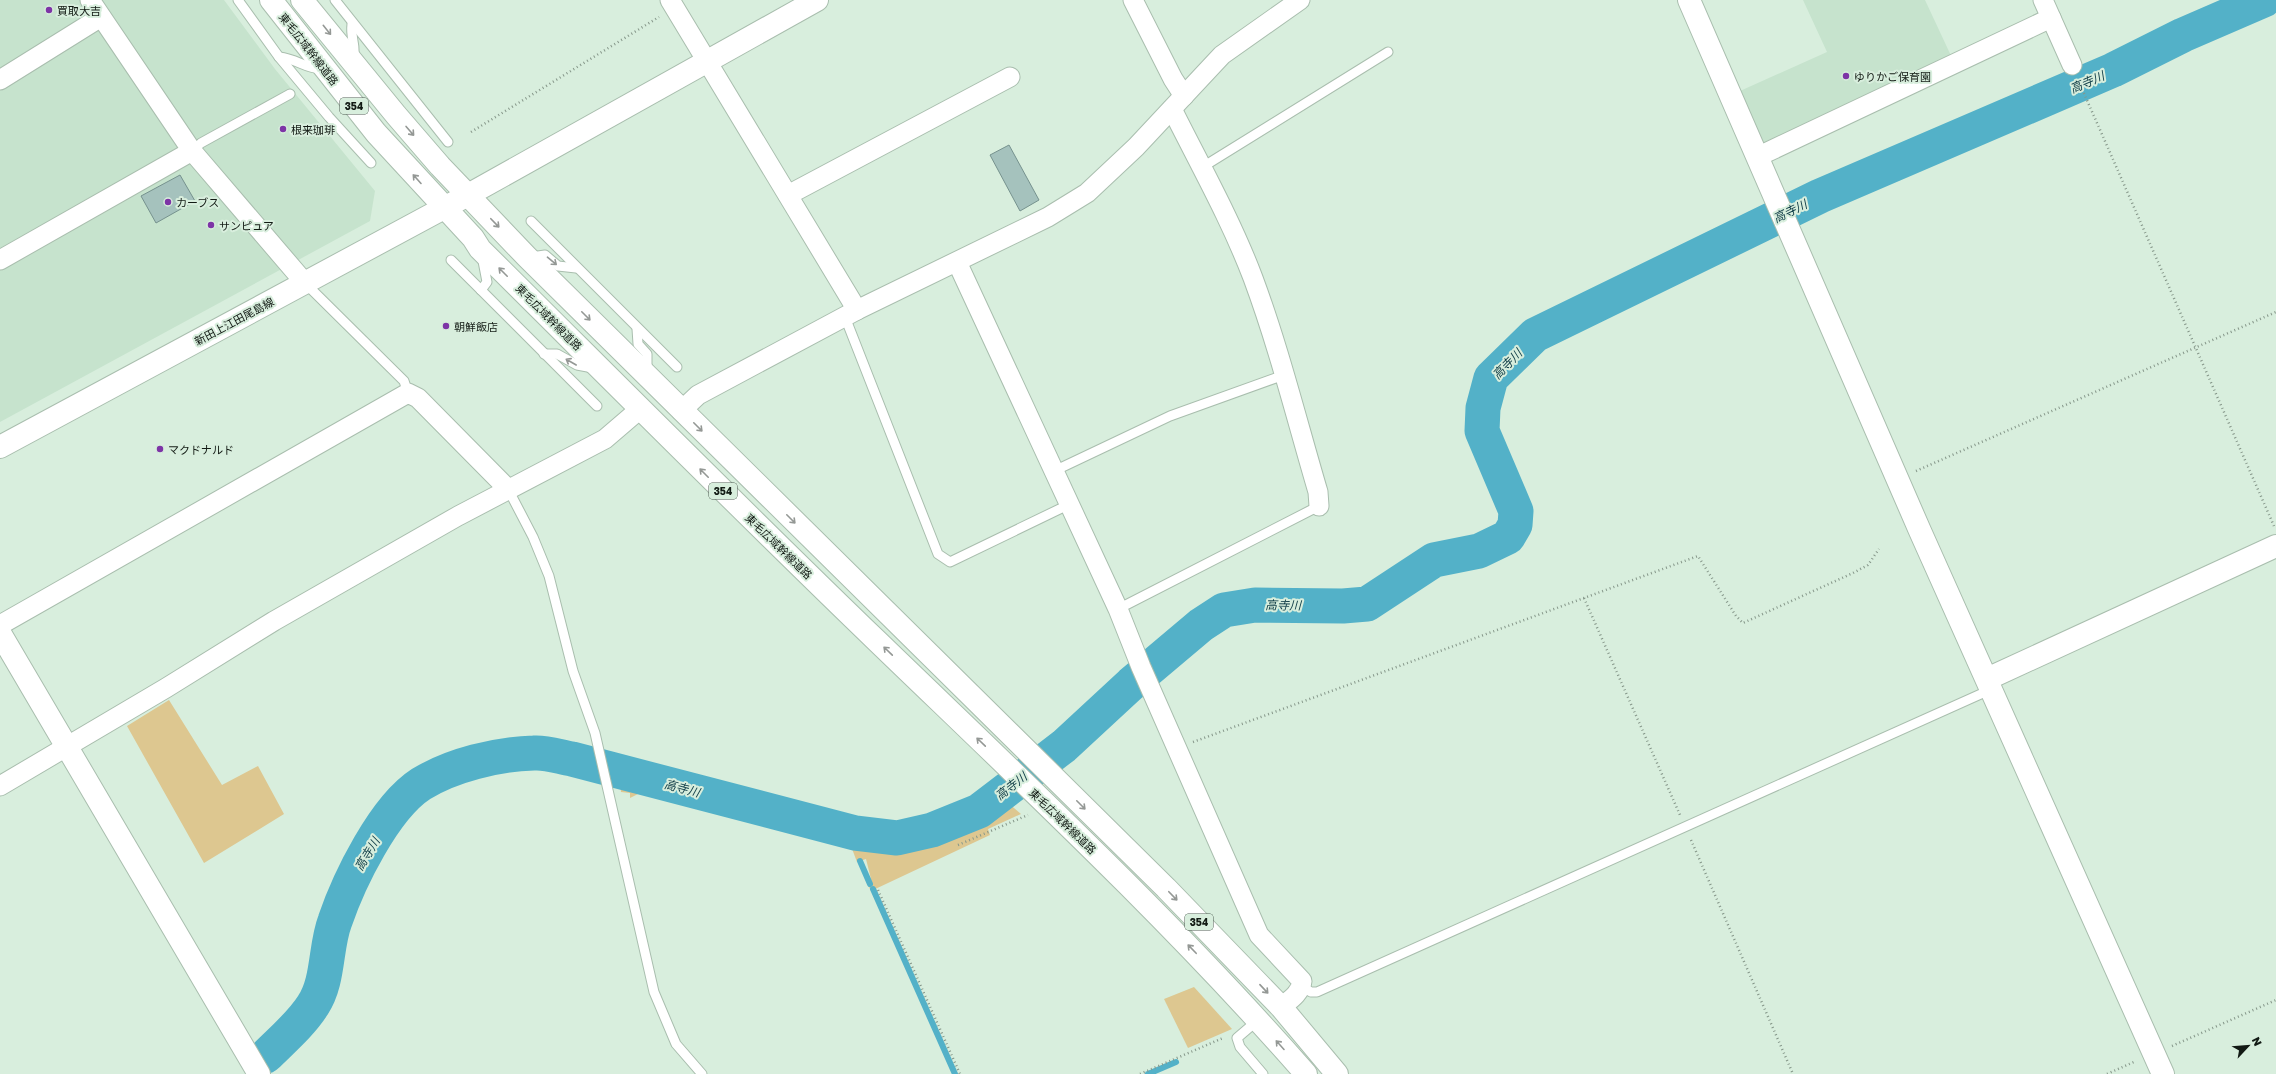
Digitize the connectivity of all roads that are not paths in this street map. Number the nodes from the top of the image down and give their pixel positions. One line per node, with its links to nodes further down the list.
1 (90, 0): 12 (street)
2 (238, 0): 16 (lane)
3 (271, 0): 20 (main road, 東毛広域幹線道路 / 354)
4 (302, 0): 18 (main road, 354, one-way to 18)
5 (335, 0): 14 (lane)
6 (817, 0): 17 (main road, 新田上江田尾島線)
7 (1133, 0): 24 (street)
8 (1300, 0): 24 (street)
9 (1689, 0): 27 (main road)
10 (2043, 0): 13 (street)
11 (673, 2): 17 (street)
12 (101, 17): 22 (street); 26 (street)
13 (2051, 18): 19 (street); 27 (street)
14 (352, 24): 18 (lane); 25 (lane)
15 (1388, 52): 29 (lane)
16 (279, 56): 20 (lane); 28 (lane)
17 (708, 62): 30 (main road, 新田上江田尾島線); 31 (street)
18 (353, 63): 30 (main road, 354, one-way to 30)
19 (2072, 65)
20 (324, 69): 32 (main road, 東毛広域幹線道路 / 354, one-way to 20)
21 (1010, 77): 31 (street)
22 (0, 80)
23 (290, 94): 26 (lane)
24 (1178, 103): 29 (street); 38 (street)
25 (448, 142)
26 (192, 151): 36 (street); 40 (street)
27 (1757, 157): 62 (main road)
28 (371, 163)
29 (1201, 168): 47 (street)
30 (468, 195): 32 (main road, 新田上江田尾島線); 35 (main road, 354, one-way to 35)
31 (788, 195): 42 (street)
32 (443, 207): 34 (main road, 東毛広域幹線道路 / 354); 40 (main road, 新田上江田尾島線)
33 (531, 221): 39 (lane)
34 (480, 249): 41 (lane); 46 (main road, 東毛広域幹線道路 / 354, one-way to 34)
35 (527, 257): 39 (lane, one-way to 39); 48 (main road, 354, one-way to 48)
36 (0, 260)
37 (451, 260): 41 (lane)
38 (957, 262): 42 (street); 54 (street)
39 (576, 268): 43 (lane)
40 (305, 283): 49 (lane); 53 (main road, 新田上江田尾島線)
41 (481, 290): 44 (lane)
42 (851, 313): 52 (street); 56 (lane)
43 (637, 329): 45 (lane); 48 (lane)
44 (544, 354): 46 (lane, one-way to 44); 50 (lane)
45 (677, 367)
46 (600, 369): 51 (main road, 東毛広域幹線道路 / 354)
47 (1284, 375): 54 (lane); 57 (street)
48 (647, 378): 52 (main road, 354)
49 (408, 393): 55 (street); 60 (street)
50 (597, 406)
51 (640, 409): 55 (street); 67 (main road, 東毛広域幹線道路 / 354, one-way to 51)
52 (681, 410): 66 (main road, 354, one-way to 66)
53 (0, 447)
54 (1054, 471): 56 (street)
55 (508, 490): 63 (street); 69 (lane)
56 (1070, 504): 59 (street)
57 (1319, 506): 59 (lane)
58 (2276, 546): 62 (main road)
59 (1118, 609): 65 (street)
60 (0, 625)
61 (0, 634): 63 (main road)
62 (1989, 684): 65 (lane); 73 (main road)
63 (66, 746): 64 (street); 68 (main road)
64 (0, 786)
65 (1302, 988): 66 (street)
66 (1281, 1008): 72 (main road, 354)
67 (1258, 1020): 70 (lane); 71 (main road, 東毛広域幹線道路 / 354, one-way to 67)
68 (259, 1074)
69 (702, 1074)
70 (1263, 1074)
71 (1306, 1074)
72 (1337, 1074)
73 (2163, 1074)

